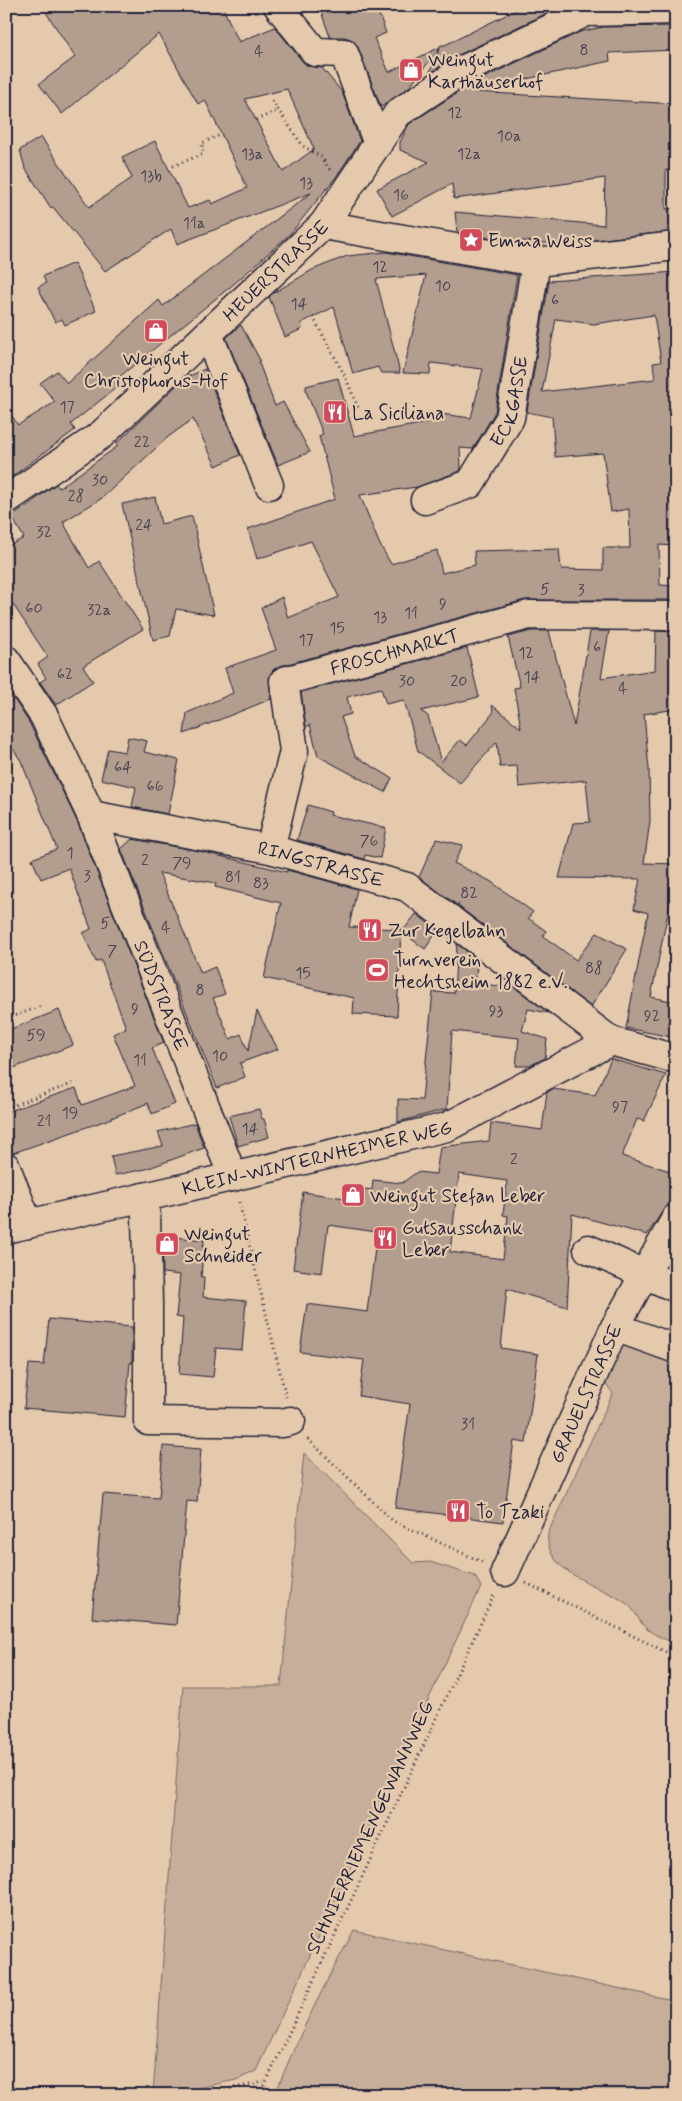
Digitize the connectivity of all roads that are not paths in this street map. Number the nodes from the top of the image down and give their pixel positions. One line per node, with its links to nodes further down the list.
1 (278, 6): 4 (street)
2 (586, 9): 3 (street); 4 (street)
3 (676, 10)
4 (378, 144): 5 (street)
5 (323, 225): 7 (street, HEUERSTRASSE); 8 (street, HEUERSTRASSE)
6 (676, 246): 7 (street, HEUERSTRASSE)
7 (536, 262): 11 (street, ECKGASSE)
8 (208, 334): 9 (street, HEUERSTRASSE); 10 (street, HEUERSTRASSE)
9 (269, 485)
10 (6, 500)
11 (425, 500)
12 (676, 616): 15 (street, FROSCHMARKT)
13 (6, 660): 14 (street)
14 (91, 815): 15 (street, RINGSTRASSE); 19 (street, SÜDSTRASSE)
15 (270, 849): 16 (street, RINGSTRASSE)
16 (611, 1041): 17 (street, RINGSTRASSE); 19 (street, KLEIN-WINTERNHEIMER WEG)
17 (676, 1059)
18 (6, 1166): 22 (street)
19 (233, 1177): 20 (street, KLEIN-WINTERNHEIMER WEG)
20 (143, 1197): 22 (street, KLEIN-WINTERNHEIMER WEG); 28 (street)
21 (673, 1225): 24 (street, GRAUELSTRASSE)
22 (17, 1226)
23 (588, 1250): 24 (street)
24 (644, 1274): 25 (street); 26 (street, GRAUELSTRASSE)
25 (676, 1288)
26 (615, 1327): 27 (street); 29 (street, GRAUELSTRASSE)
27 (676, 1349)
28 (291, 1420)
29 (504, 1572)

